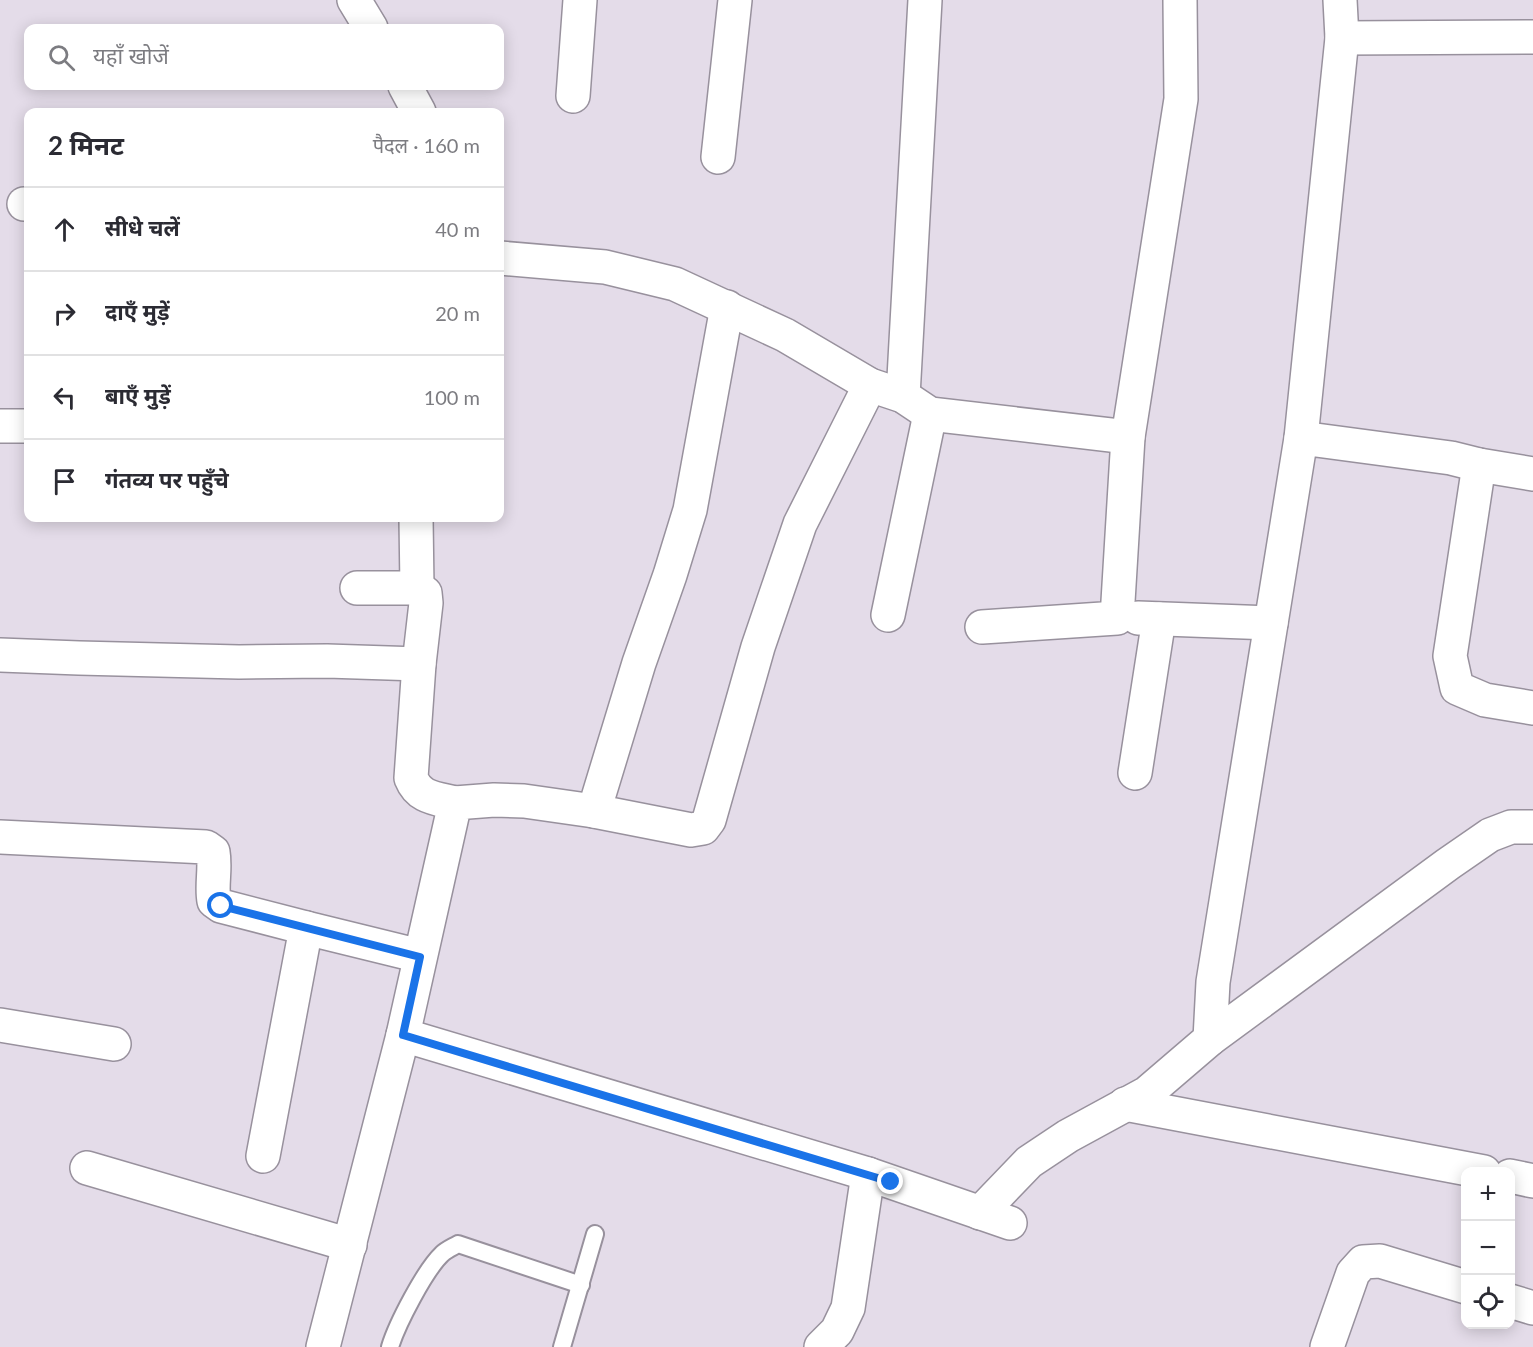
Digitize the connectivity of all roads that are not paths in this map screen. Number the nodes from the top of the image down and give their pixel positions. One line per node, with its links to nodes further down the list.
1 (354, 0): 7 (street)
2 (580, 0): 11 (street)
3 (735, 0): 13 (street)
4 (925, 0): 17 (street)
5 (1180, 0): 21 (street)
6 (1340, 0): 9 (street)
7 (369, 24)
8 (1533, 37): 9 (street)
9 (1342, 38): 22 (street)
10 (407, 90): 12 (street)
11 (573, 96)
12 (417, 108)
13 (718, 157)
14 (504, 258): 15 (street)
15 (727, 307): 16 (street); 38 (street)
16 (870, 385): 17 (street); 38 (street)
17 (903, 396): 18 (street)
18 (930, 414): 21 (street); 28 (street)
19 (0, 426): 20 (street)
20 (24, 426)
21 (1128, 437): 29 (street)
22 (1301, 438): 23 (street); 31 (street)
23 (1479, 465): 24 (street); 35 (street)
24 (1533, 474)
25 (416, 522): 27 (street)
26 (357, 588): 27 (street)
27 (417, 588): 34 (street)
28 (888, 615)
29 (1117, 618): 30 (street); 32 (street)
30 (1159, 619): 31 (street); 36 (street)
31 (1271, 623): 45 (street)
32 (982, 627)
33 (0, 655): 34 (street)
34 (419, 664): 37 (street)
35 (1533, 708)
36 (1135, 773)
37 (455, 803): 38 (street); 42 (street)
38 (594, 812)
39 (1533, 827): 45 (street)
40 (0, 837): 41 (street)
41 (306, 928): 42 (street); 48 (street)
42 (420, 957): 44 (street)
43 (0, 1025): 46 (street)
44 (403, 1035): 51 (street); 57 (street)
45 (1210, 1040): 47 (street)
46 (114, 1044)
47 (1125, 1104): 50 (street); 54 (street)
48 (263, 1156)
49 (87, 1168): 57 (street)
50 (1461, 1168)
51 (868, 1174): 54 (street); 65 (street)
52 (1515, 1177): 53 (street)
53 (1533, 1181)
54 (980, 1213): 55 (street)
55 (1010, 1223)
56 (595, 1234): 58 (lane)
57 (350, 1245): 62 (street)
58 (581, 1285): 63 (lane); 64 (lane)
59 (1461, 1285): 66 (street)
60 (1515, 1303): 61 (street)
61 (1533, 1308)
62 (323, 1347)
63 (390, 1347)
64 (562, 1347)
65 (821, 1347)
66 (1327, 1347)

